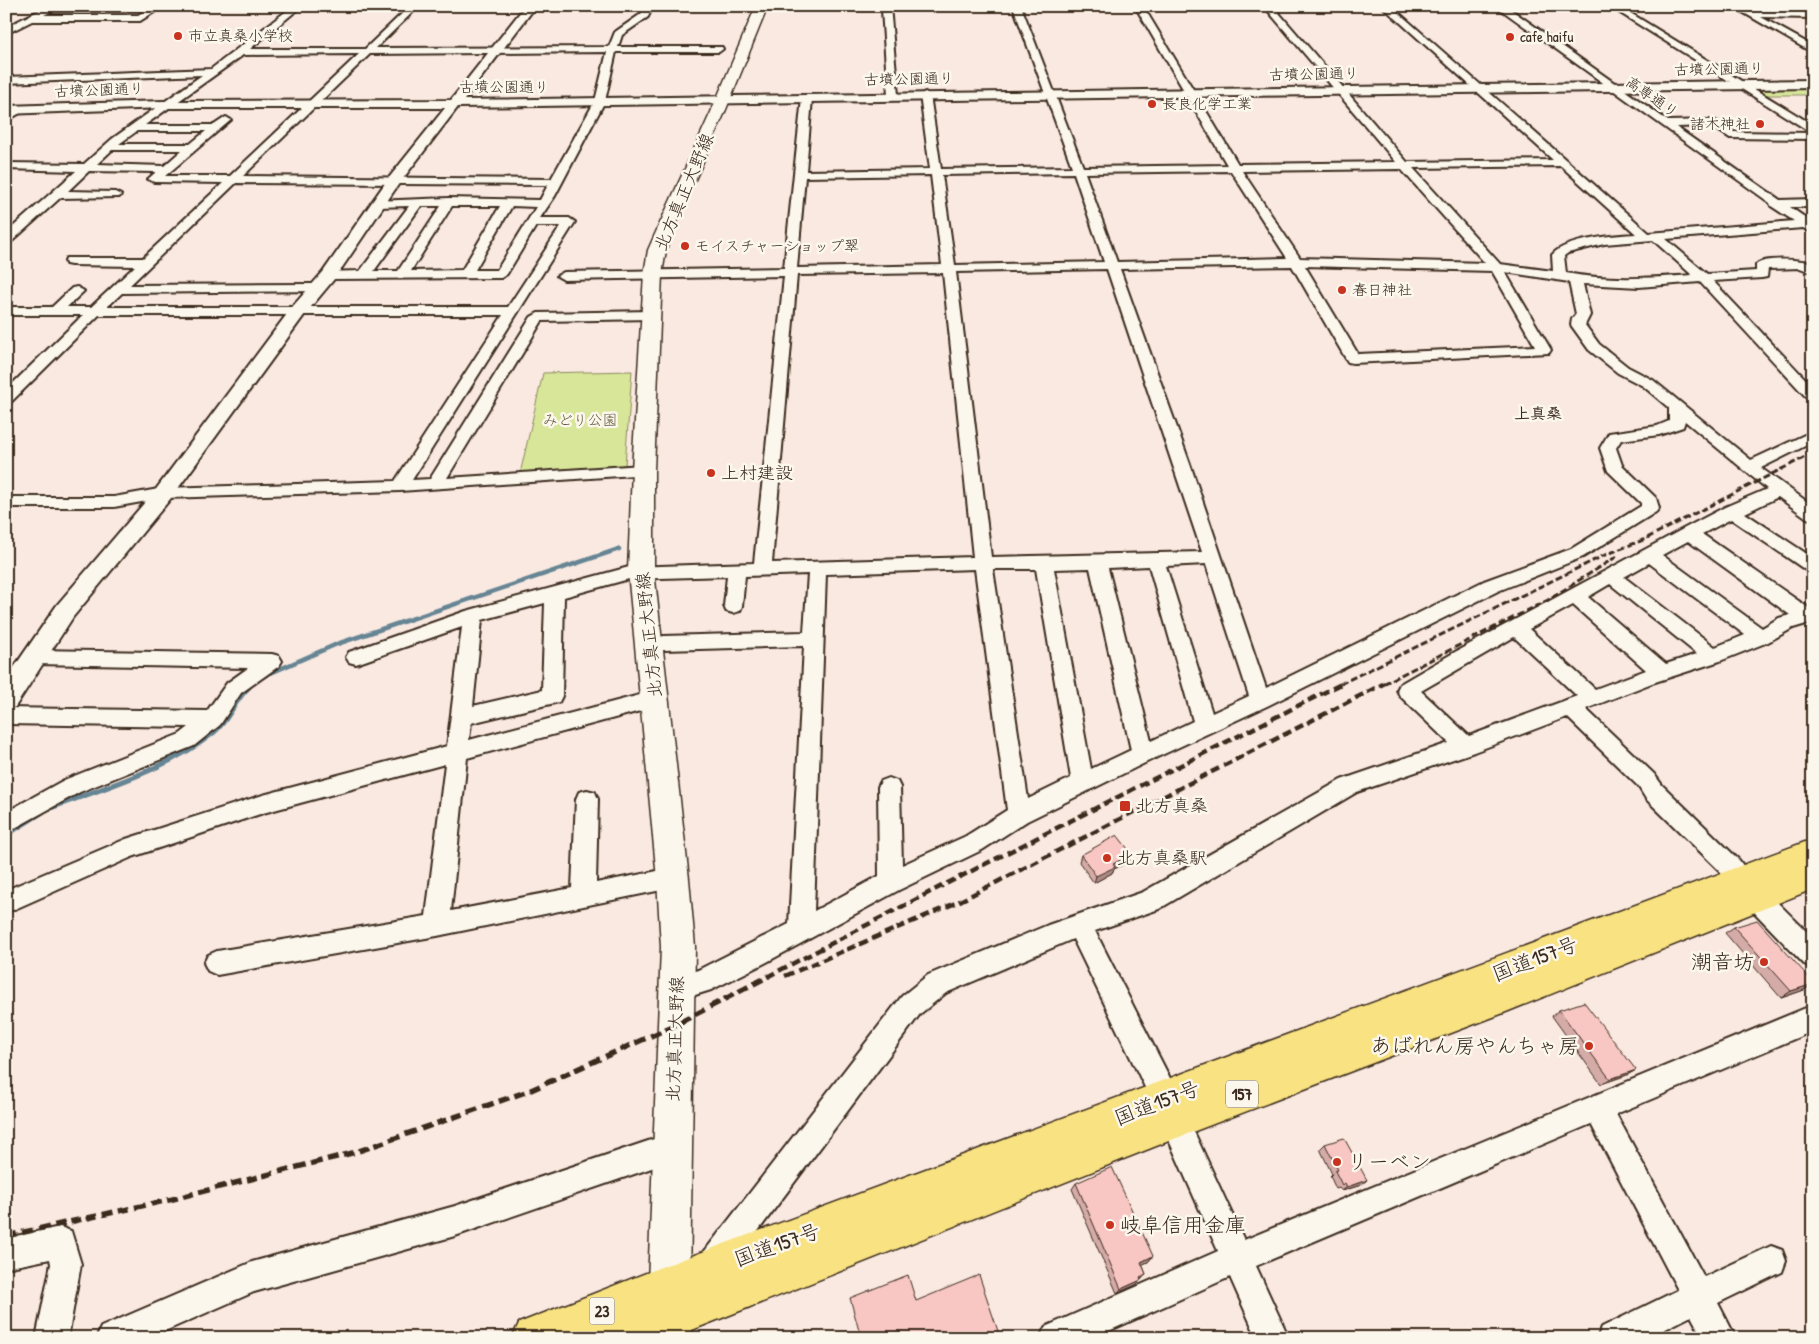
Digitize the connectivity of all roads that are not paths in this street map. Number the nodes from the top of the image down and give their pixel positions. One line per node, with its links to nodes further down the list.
1 (298, 6): 25 (street)
2 (415, 6): 22 (street)
3 (531, 6): 23 (street)
4 (649, 6): 24 (street)
5 (1017, 6): 34 (street)
6 (1138, 6): 33 (street)
7 (1268, 6): 32 (street)
8 (1386, 6): 31 (street)
9 (1500, 6): 30 (street, 高専通り)
10 (1613, 6): 29 (street)
11 (1736, 6): 16 (street)
12 (56, 7): 13 (street); 18 (street)
13 (139, 7): 18 (street)
14 (762, 7): 15 (street); 38 (main road, 北方真正大野線)
15 (886, 7): 35 (street)
16 (1747, 14): 17 (street); 21 (street)
17 (1813, 15)
18 (32, 18): 19 (street)
19 (6, 31)
20 (719, 49): 24 (street)
21 (1813, 50)
22 (368, 51): 23 (street); 25 (street); 41 (street)
23 (494, 51): 24 (street); 42 (street)
24 (612, 51): 39 (street)
25 (240, 52): 26 (street)
26 (213, 72): 27 (street); 40 (street)
27 (6, 80)
28 (1813, 84): 29 (street, 古墳公園通り)
29 (1739, 85): 30 (street, 古墳公園通り); 49 (street)
30 (1610, 86): 31 (street, 古墳公園通り); 46 (street, 高専通り)
31 (1478, 88): 32 (street, 古墳公園通り); 53 (street)
32 (1341, 90): 33 (street, 古墳公園通り); 54 (street)
33 (1190, 91): 34 (street, 古墳公園通り); 55 (street)
34 (1051, 93): 36 (street, 古墳公園通り); 59 (street)
35 (893, 95): 36 (street, 古墳公園通り); 37 (street, 古墳公園通り)
36 (925, 95): 60 (street)
37 (807, 98): 38 (street, 古墳公園通り); 61 (street)
38 (724, 99): 39 (street, 古墳公園通り); 87 (main road, 北方真正大野線)
39 (600, 101): 42 (street, 古墳公園通り); 64 (street)
40 (168, 104): 41 (street, 古墳公園通り); 43 (street, 古墳公園通り); 47 (street)
41 (313, 104): 42 (street, 古墳公園通り); 62 (street)
42 (455, 104): 63 (street)
43 (12, 110): 44 (street)
44 (6, 118)
45 (226, 120): 48 (street)
46 (1665, 124): 50 (street); 73 (street, 高専通り)
47 (135, 128): 48 (street); 51 (street)
48 (216, 128): 52 (street)
49 (1813, 130)
50 (1813, 136)
51 (110, 147): 52 (street); 57 (street)
52 (192, 147): 58 (street)
53 (1564, 163): 54 (street); 76 (street)
54 (1405, 166): 55 (street); 82 (street)
55 (1234, 167): 59 (street); 80 (street)
56 (6, 168): 57 (street)
57 (86, 168): 58 (street); 65 (street)
58 (166, 169): 62 (street)
59 (1077, 170): 60 (street); 81 (street)
60 (936, 172): 61 (street); 83 (street)
61 (801, 174): 85 (street)
62 (232, 180): 63 (street); 79 (street)
63 (393, 182): 64 (street); 71 (street)
64 (555, 182): 72 (street)
65 (57, 194): 66 (street); 77 (street)
66 (115, 195)
67 (449, 202): 68 (street); 69 (street); 89 (street)
68 (508, 202): 72 (street); 86 (street)
69 (416, 203): 71 (street); 88 (street)
70 (1813, 203): 73 (street)
71 (378, 204): 94 (street)
72 (544, 204): 74 (street)
73 (1775, 204): 75 (street, 高専通り)
74 (532, 222): 86 (street); 101 (street)
75 (1808, 227): 76 (street)
76 (1652, 236): 91 (street); 92 (street)
77 (6, 240)
78 (71, 261): 79 (street)
79 (148, 262): 95 (street)
80 (1296, 262): 81 (street); 82 (street); 82 (street)
81 (1112, 266): 83 (street); 118 (street)
82 (1496, 267): 91 (street)
83 (949, 268): 85 (street); 122 (street)
84 (1813, 269): 92 (street)
85 (790, 272): 87 (street); 126 (street)
86 (466, 274): 89 (street)
87 (652, 274): 90 (street); 102 (main road, 北方真正大野線)
88 (364, 275): 89 (street); 94 (street)
89 (402, 275)
90 (564, 276)
91 (1560, 276): 93 (street)
92 (1702, 277): 93 (street); 103 (street)
93 (1575, 280): 105 (street)
94 (323, 282): 95 (street); 98 (street)
95 (118, 289): 97 (street)
96 (77, 291): 100 (street)
97 (95, 310): 98 (street); 100 (street); 104 (street)
98 (299, 310): 101 (street); 112 (street)
99 (6, 311): 100 (street)
100 (55, 311)
101 (513, 311): 110 (street)
102 (652, 315): 108 (main road, 北方真正大野線); 109 (street)
103 (1813, 396)
104 (6, 399)
105 (1677, 406): 107 (street); 145 (street)
106 (1813, 436): 107 (street)
107 (1750, 467): 111 (street)
108 (643, 470): 109 (street); 127 (main road, 北方真正大野線)
109 (435, 484): 110 (street)
110 (400, 486): 112 (street)
111 (1780, 489): 114 (street); 115 (street)
112 (164, 493): 113 (street); 139 (street)
113 (6, 502)
114 (1731, 511): 116 (street); 124 (street)
115 (1813, 514)
116 (1689, 533): 117 (street); 133 (street)
117 (1650, 555): 128 (street); 135 (street)
118 (1212, 558): 119 (street); 145 (street)
119 (1156, 561): 121 (street); 150 (street)
120 (1044, 562): 121 (street); 122 (street); 154 (street)
121 (1098, 562): 153 (street)
122 (983, 563): 123 (street); 157 (street)
123 (817, 567): 126 (street); 136 (street)
124 (1813, 567)
125 (737, 570): 126 (street); 127 (street); 131 (street)
126 (762, 570)
127 (642, 571): 129 (street); 137 (main road, 北方真正大野線)
128 (1611, 576): 130 (street); 138 (street)
129 (555, 593): 132 (street); 148 (street)
130 (1576, 596): 134 (street); 141 (street)
131 (733, 606)
132 (473, 616): 140 (street); 148 (street)
133 (1810, 616): 135 (street)
134 (1516, 628): 142 (street); 151 (street)
135 (1761, 637): 138 (street)
136 (814, 639): 137 (street); 168 (street)
137 (650, 646): 143 (main road, 北方真正大野線)
138 (1713, 656): 141 (street)
139 (35, 657): 144 (street); 149 (street)
140 (356, 657)
141 (1663, 673): 142 (street)
142 (1591, 697): 146 (street)
143 (655, 699): 152 (street); 161 (main road, 北方真正大野線)
144 (6, 700)
145 (1260, 700): 150 (street)
146 (1570, 706): 151 (street); 163 (street)
147 (6, 716): 149 (street)
148 (460, 717): 152 (street)
149 (213, 719): 158 (street)
150 (1205, 725): 153 (street)
151 (1466, 746): 167 (street)
152 (456, 752): 165 (street); 166 (street)
153 (1143, 754): 154 (street)
154 (1083, 783): 157 (street)
155 (889, 787): 162 (street)
156 (587, 800): 164 (street)
157 (1019, 814): 162 (street)
158 (6, 823)
159 (1813, 853): 163 (main road, 国道157号 / 157)
160 (1813, 874): 163 (main road, 国道157号 / 157)
161 (673, 880): 164 (street); 171 (main road, 北方真正大野線)
162 (891, 882): 168 (street)
163 (1748, 889): 169 (street); 174 (main road, 国道157号 / 157)
164 (584, 896): 166 (street)
165 (6, 902)
166 (437, 925): 170 (street)
167 (1080, 927): 174 (street); 179 (street)
168 (801, 929): 171 (street)
169 (1813, 956)
170 (217, 963)
171 (676, 989): 175 (main road, 北方真正大野線)
172 (1813, 1018): 173 (street)
173 (1597, 1107): 177 (street); 180 (street)
174 (1170, 1110): 177 (street); 179 (main road, 国道157号 / 157); 181 (main road, 国道157号 / 157)
175 (672, 1147): 181 (main road, 北方真正大野線); 183 (street)
176 (6, 1253): 182 (street)
177 (1237, 1258): 186 (street); 187 (street)
178 (1771, 1261): 180 (street)
179 (709, 1270): 181 (main road, 国道157号 / 157)
180 (1698, 1296): 188 (street); 189 (street)
181 (671, 1313): 184 (main road, 23); 185 (main road, 23)
182 (52, 1338)
183 (112, 1338)
184 (534, 1338)
185 (618, 1338)
186 (1056, 1338)
187 (1273, 1338)
188 (1613, 1338)
189 (1720, 1338)

